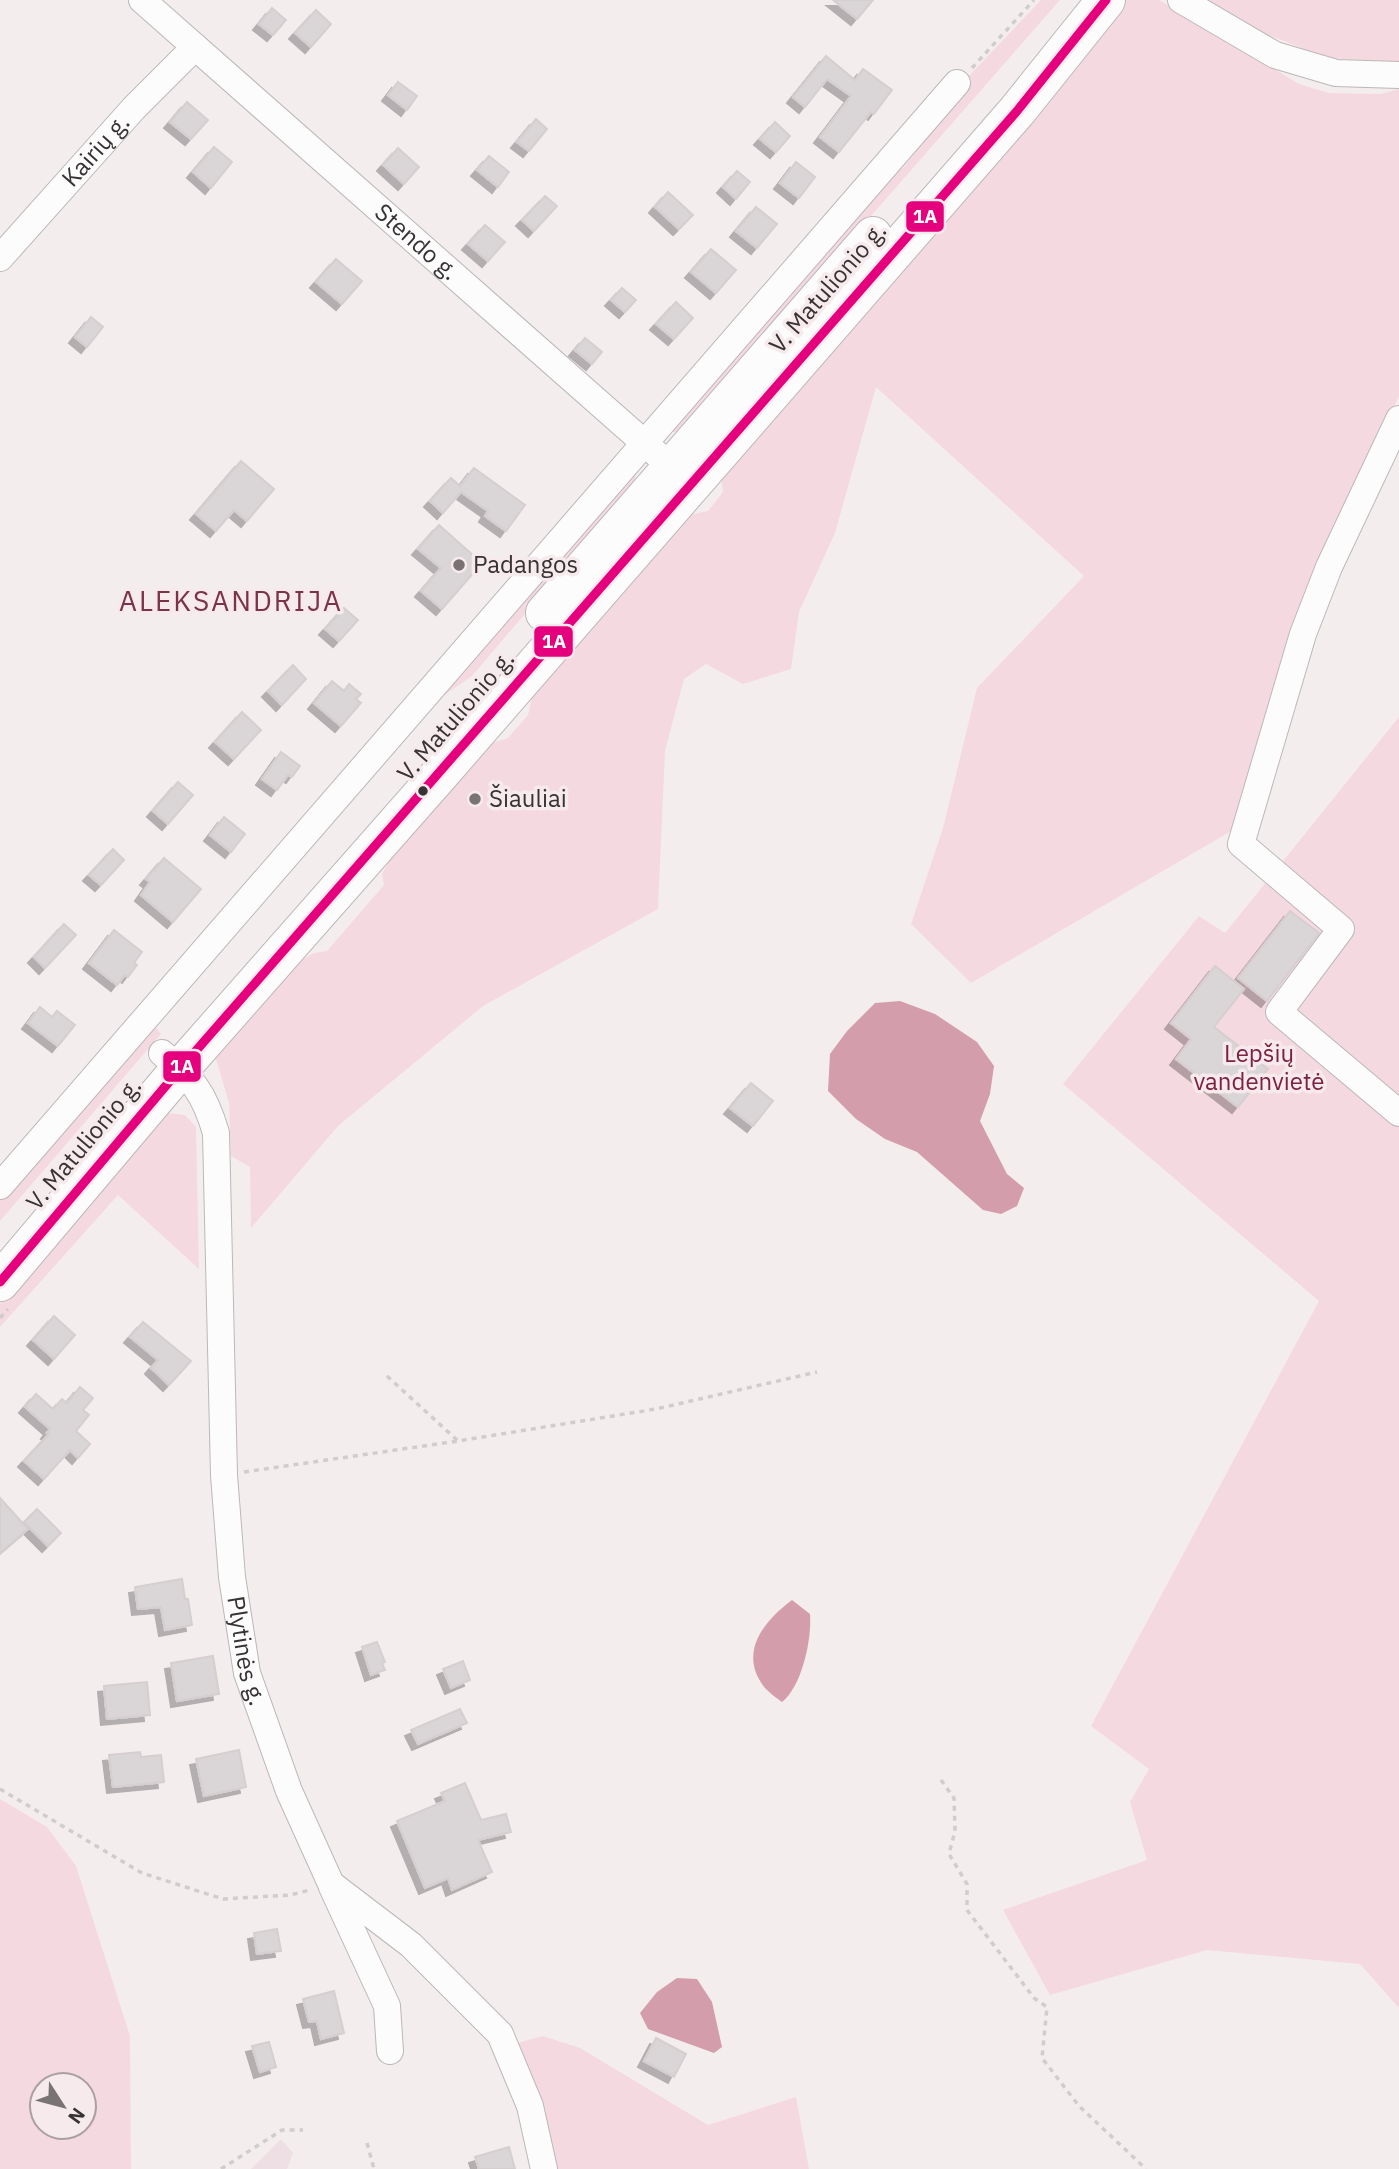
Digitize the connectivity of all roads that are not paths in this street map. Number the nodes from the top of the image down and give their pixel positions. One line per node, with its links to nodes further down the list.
1 (142, 0): 5 (street, Stendo g.)
2 (1078, 0): 10 (highway, V. Matulionio g.)
3 (1106, 0): 10 (highway, V. Matulionio g.)
4 (1181, 0): 6 (street)
5 (195, 47): 8 (street, Kairių g.); 10 (street, Stendo g.)
6 (1399, 75)
7 (957, 83): 10 (street)
8 (0, 258)
9 (1399, 419): 12 (street)
10 (669, 465): 11 (highway, V. Matulionio g.); 13 (street)
11 (171, 1061): 14 (highway, V. Matulionio g.); 15 (highway, V. Matulionio g.); 16 (street, Plytinės g.)
12 (1399, 1113)
13 (0, 1186)
14 (0, 1242)
15 (0, 1282)
16 (331, 1884): 17 (street); 18 (street, Plytinės g.)
17 (390, 2051)
18 (544, 2169)

